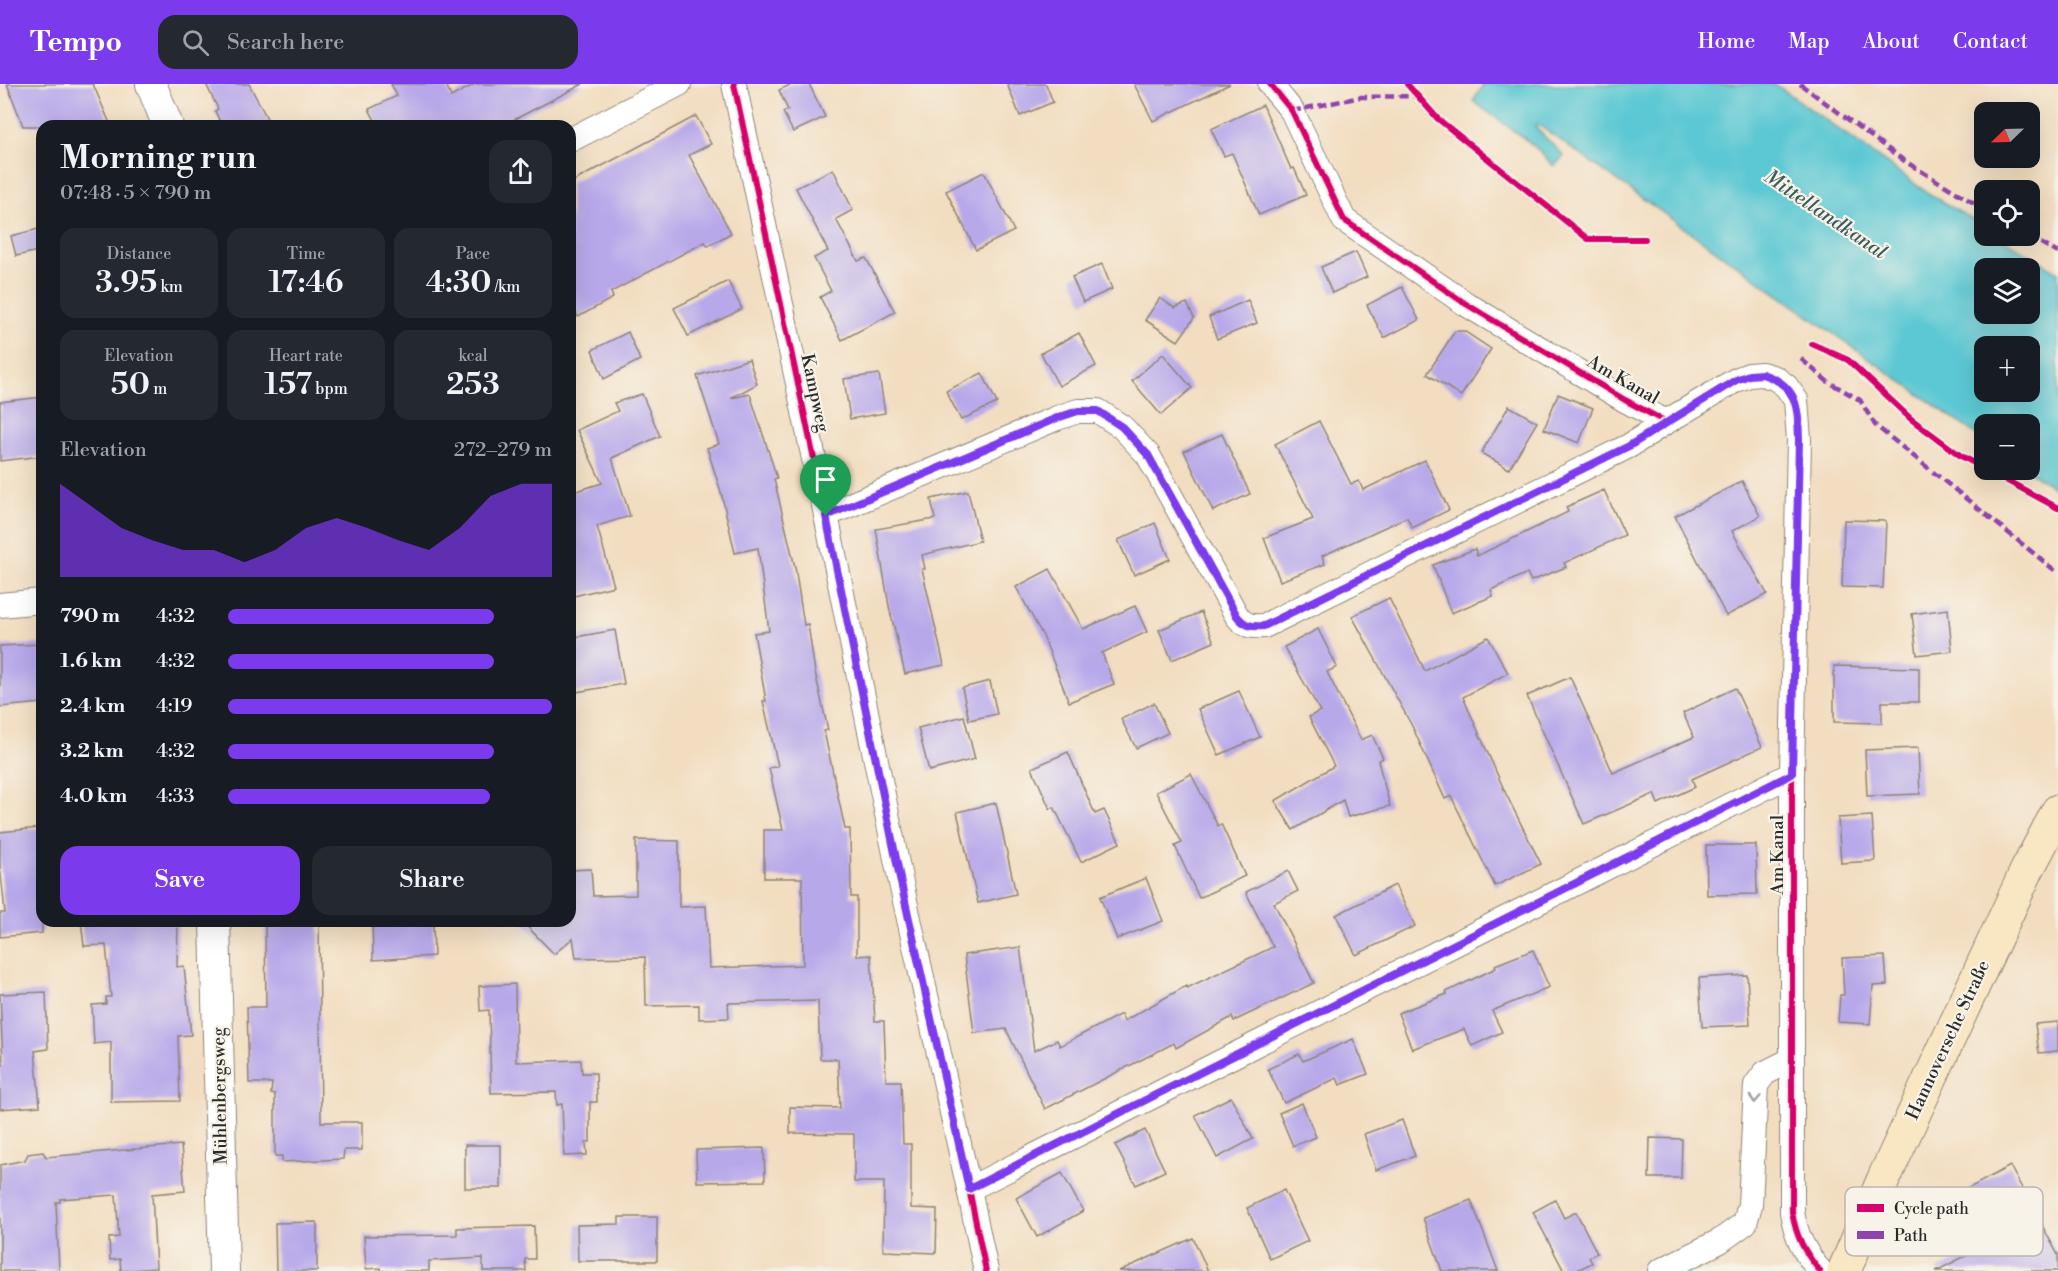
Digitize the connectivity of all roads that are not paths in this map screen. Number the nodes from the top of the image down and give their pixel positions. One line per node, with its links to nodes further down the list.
1 (151, 84): 6 (street)
2 (679, 84): 5 (street)
3 (734, 84): 9 (street, Kampweg)
4 (1270, 84): 8 (street, Am Kanal)
5 (648, 91): 7 (street)
6 (166, 120)
7 (576, 136)
8 (1666, 422): 9 (street); 12 (street, Am Kanal)
9 (826, 516): 17 (street, Kampweg)
10 (36, 602): 11 (street)
11 (0, 605)
12 (1792, 774): 15 (street, Am Kanal); 17 (street)
13 (2058, 812): 16 (main road, Hannoversche Straße)
14 (215, 927): 19 (street, Mühlenbergsweg)
15 (1791, 1060): 21 (street, one-way to 21); 22 (street, Am Kanal)
16 (1880, 1187)
17 (969, 1189): 20 (street, Kampweg)
18 (1850, 1256): 23 (main road, Hannoversche Straße)
19 (224, 1271)
20 (986, 1271)
21 (1660, 1271)
22 (1820, 1271)
23 (1844, 1271)

